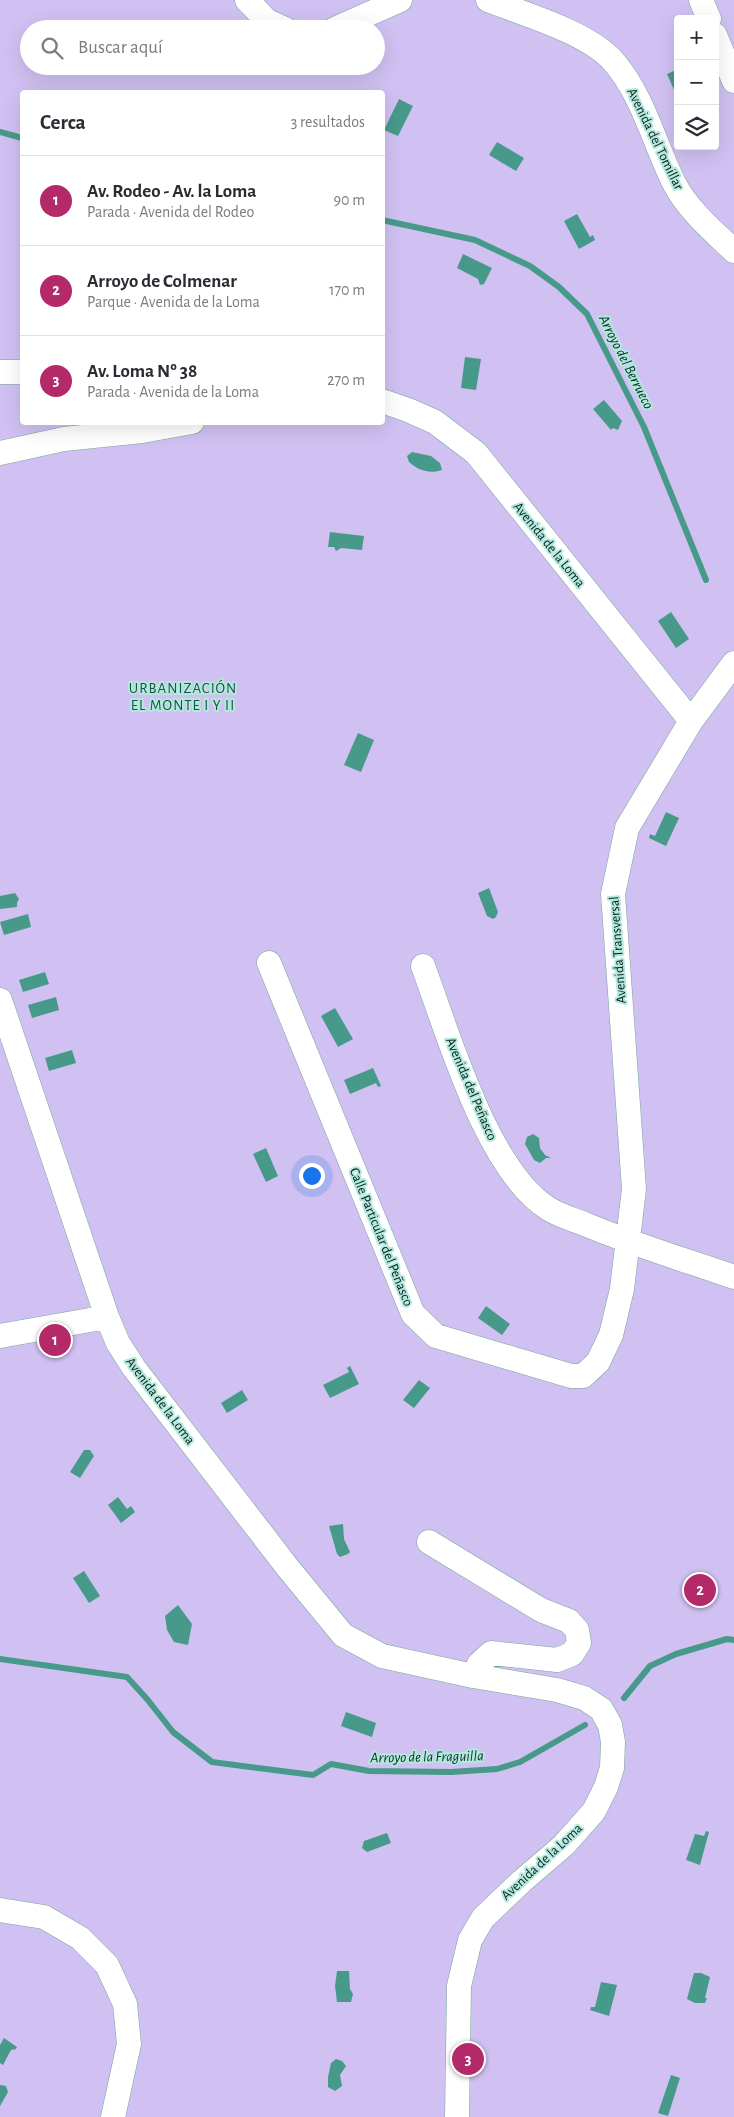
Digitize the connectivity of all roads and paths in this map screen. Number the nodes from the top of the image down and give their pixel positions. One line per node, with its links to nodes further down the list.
1 (247, 0): 6 (street)
2 (400, 0): 7 (street)
3 (488, 0): 10 (street, Avenida del Tomillar)
4 (701, 0): 5 (street)
5 (707, 15)
6 (266, 20)
7 (355, 20)
8 (719, 44): 9 (street)
9 (734, 81)
10 (734, 251)
11 (0, 372): 12 (street)
12 (20, 372)
13 (385, 402): 17 (street, Avenida de la Loma)
14 (175, 425): 15 (street)
15 (0, 453)
16 (734, 663): 17 (street, Avenida Transversal)
17 (691, 721): 21 (street, Avenida Transversal)
18 (269, 963): 21 (street, Calle Particular del Peñasco)
19 (423, 966): 21 (street, Avenida del Peñasco)
20 (0, 1000): 23 (street, Avenida de la Loma)
21 (628, 1240): 22 (street, Avenida del Peñasco)
22 (734, 1277)
23 (107, 1317): 24 (street); 26 (street, Avenida de la Loma)
24 (0, 1336)
25 (429, 1542): 26 (street)
26 (473, 1676): 29 (street, Avenida de la Loma)
27 (0, 1910): 28 (street)
28 (114, 2117)
29 (458, 2117)

